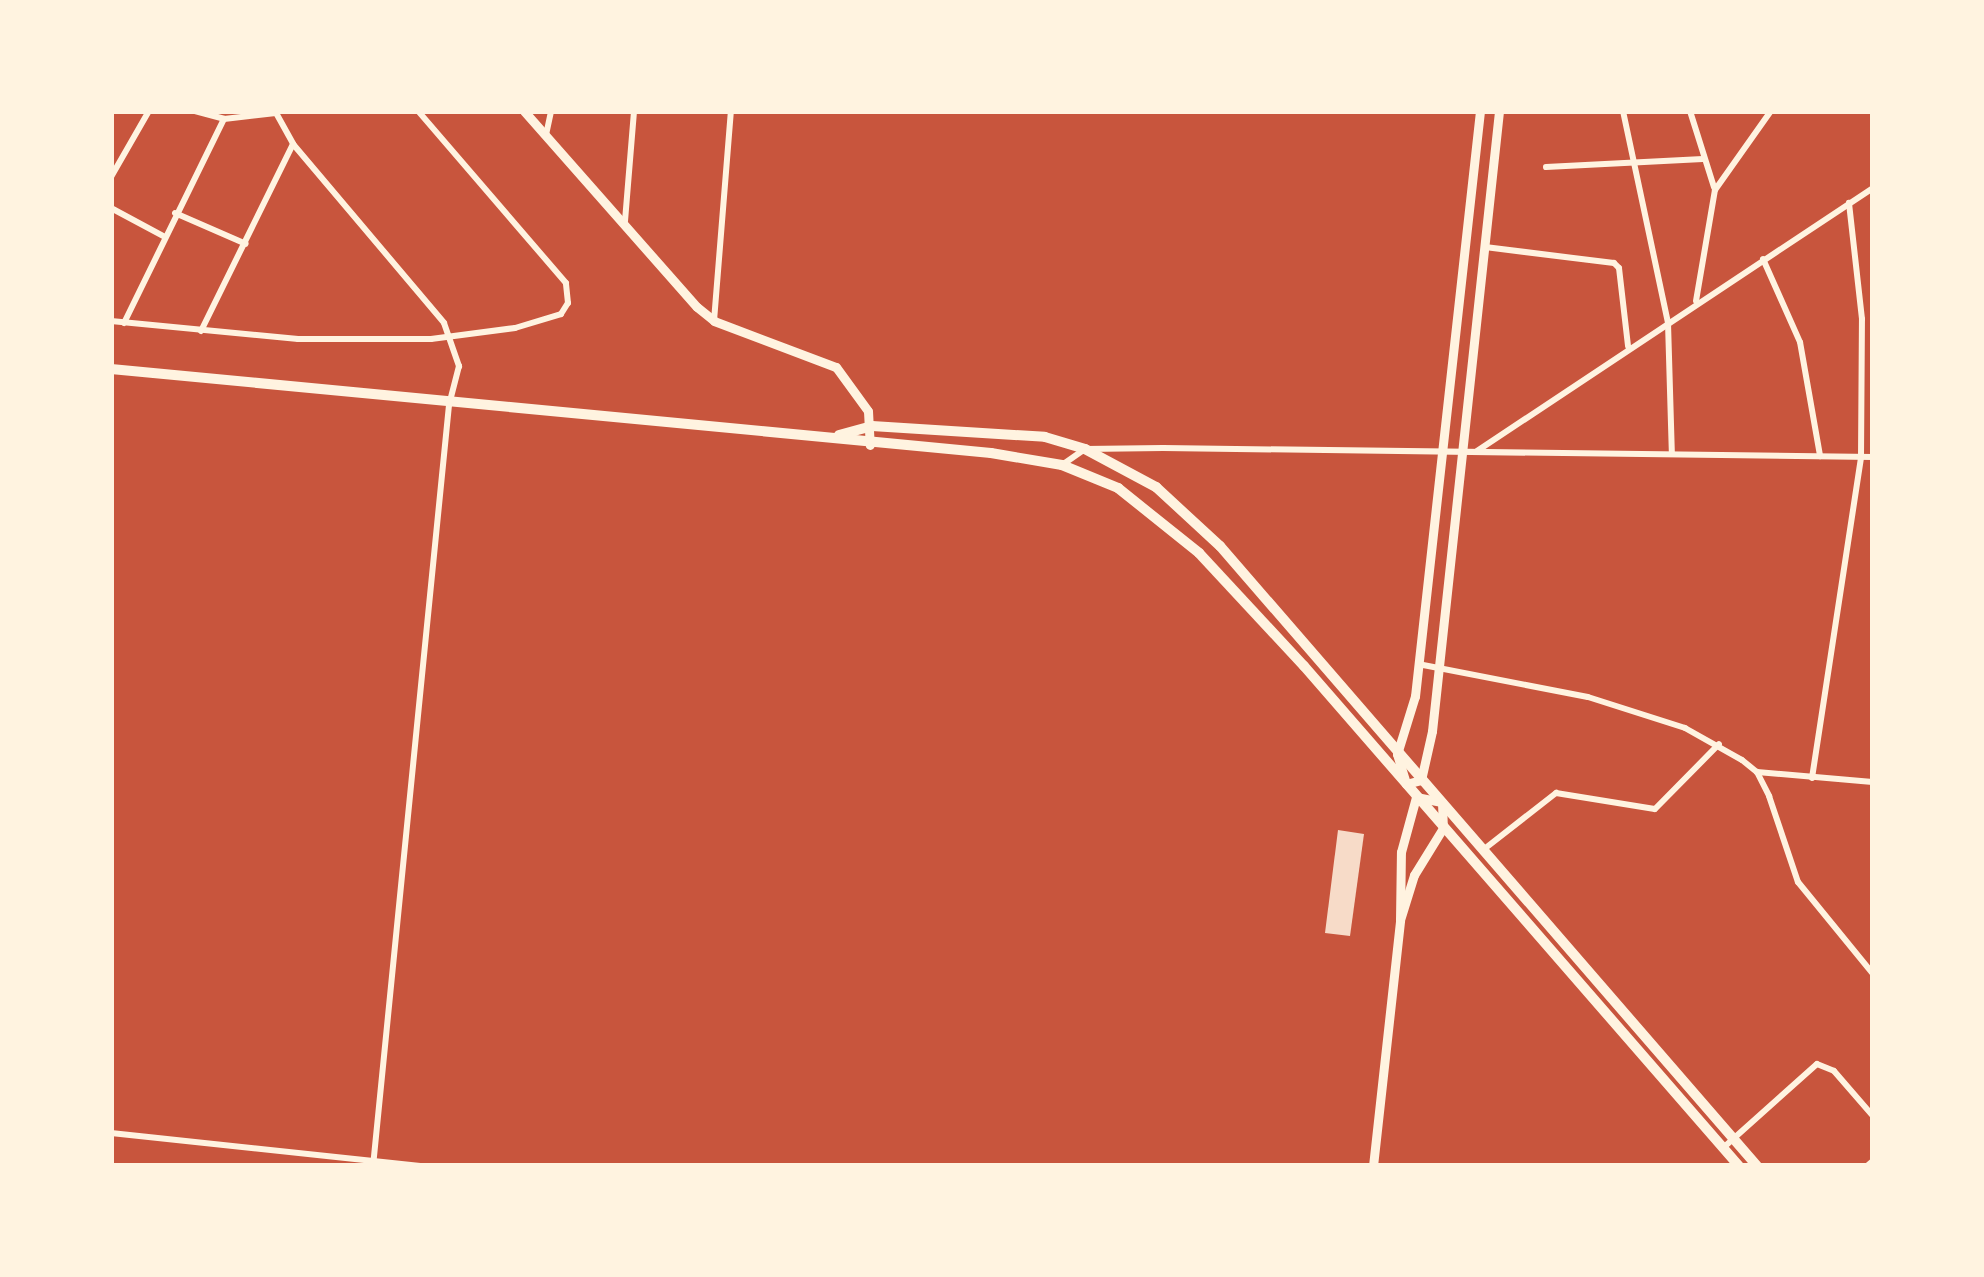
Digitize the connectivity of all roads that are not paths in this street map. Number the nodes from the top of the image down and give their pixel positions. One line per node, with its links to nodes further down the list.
1 (149, 111): 20 (street)
2 (194, 111): 14 (street)
3 (418, 111): 39 (street)
4 (524, 111): 15 (street)
5 (551, 111): 15 (street)
6 (634, 111): 28 (street)
7 (731, 111): 35 (street)
8 (1480, 111): 23 (street)
9 (1499, 111): 25 (street)
10 (1623, 111): 18 (street)
11 (1690, 111): 17 (street)
12 (1771, 111): 22 (street)
13 (275, 112): 14 (street); 16 (street)
14 (224, 119): 27 (street)
15 (546, 135): 28 (street)
16 (293, 144): 30 (street); 39 (street)
17 (1703, 158): 18 (street); 22 (street)
18 (1634, 165): 19 (street); 37 (street)
19 (1546, 167)
20 (111, 178)
21 (1873, 188): 24 (street)
22 (1715, 190): 33 (street)
23 (1470, 202): 25 (street); 47 (street)
24 (1850, 203): 32 (street); 51 (street)
25 (1489, 205): 31 (street)
26 (111, 208): 29 (street)
27 (175, 213): 29 (street); 30 (street)
28 (624, 227): 35 (street)
29 (163, 236): 36 (street)
30 (246, 244): 38 (street)
31 (1485, 247): 40 (street); 48 (street)
32 (1763, 259): 33 (street); 50 (street)
33 (1696, 302): 37 (street)
34 (111, 321): 36 (street)
35 (714, 321): 43 (street)
36 (124, 323): 38 (street)
37 (1668, 323): 40 (street); 49 (street)
38 (202, 331): 39 (street)
39 (454, 338): 42 (street)
40 (1628, 346): 48 (street)
41 (111, 369): 42 (main road)
42 (449, 405): 44 (main road); 73 (street)
43 (872, 426): 44 (main road); 45 (street); 46 (main road)
44 (836, 436): 45 (main road)
45 (870, 446): 53 (main road)
46 (1085, 448): 47 (street); 53 (street); 57 (main road)
47 (1444, 452): 48 (street); 54 (street)
48 (1468, 453): 49 (street); 55 (street)
49 (1672, 454): 50 (street)
50 (1820, 456): 51 (street)
51 (1861, 457): 52 (street); 59 (street)
52 (1873, 457)
53 (1062, 465): 62 (main road)
54 (1418, 664): 55 (street); 57 (street)
55 (1439, 670): 56 (street); 60 (street)
56 (1718, 744): 58 (street); 66 (street)
57 (1397, 754): 60 (main road); 62 (street)
58 (1757, 772): 59 (street); 69 (street)
59 (1812, 778): 61 (street)
60 (1421, 780): 62 (street); 64 (main road)
61 (1873, 782)
62 (1406, 784): 63 (main road)
63 (1416, 797): 64 (street); 65 (main road); 68 (street)
64 (1442, 802): 65 (street); 66 (main road)
65 (1443, 828): 67 (main road); 68 (street)
66 (1483, 850): 67 (street); 72 (main road)
67 (1472, 859): 72 (main road)
68 (1400, 920): 75 (street)
69 (1873, 974)
70 (1873, 1116): 72 (street)
71 (111, 1133): 73 (street)
72 (1728, 1143): 76 (main road); 77 (main road)
73 (374, 1163): 74 (street)
74 (420, 1166)
75 (1372, 1166)
76 (1739, 1166)
77 (1756, 1166)

